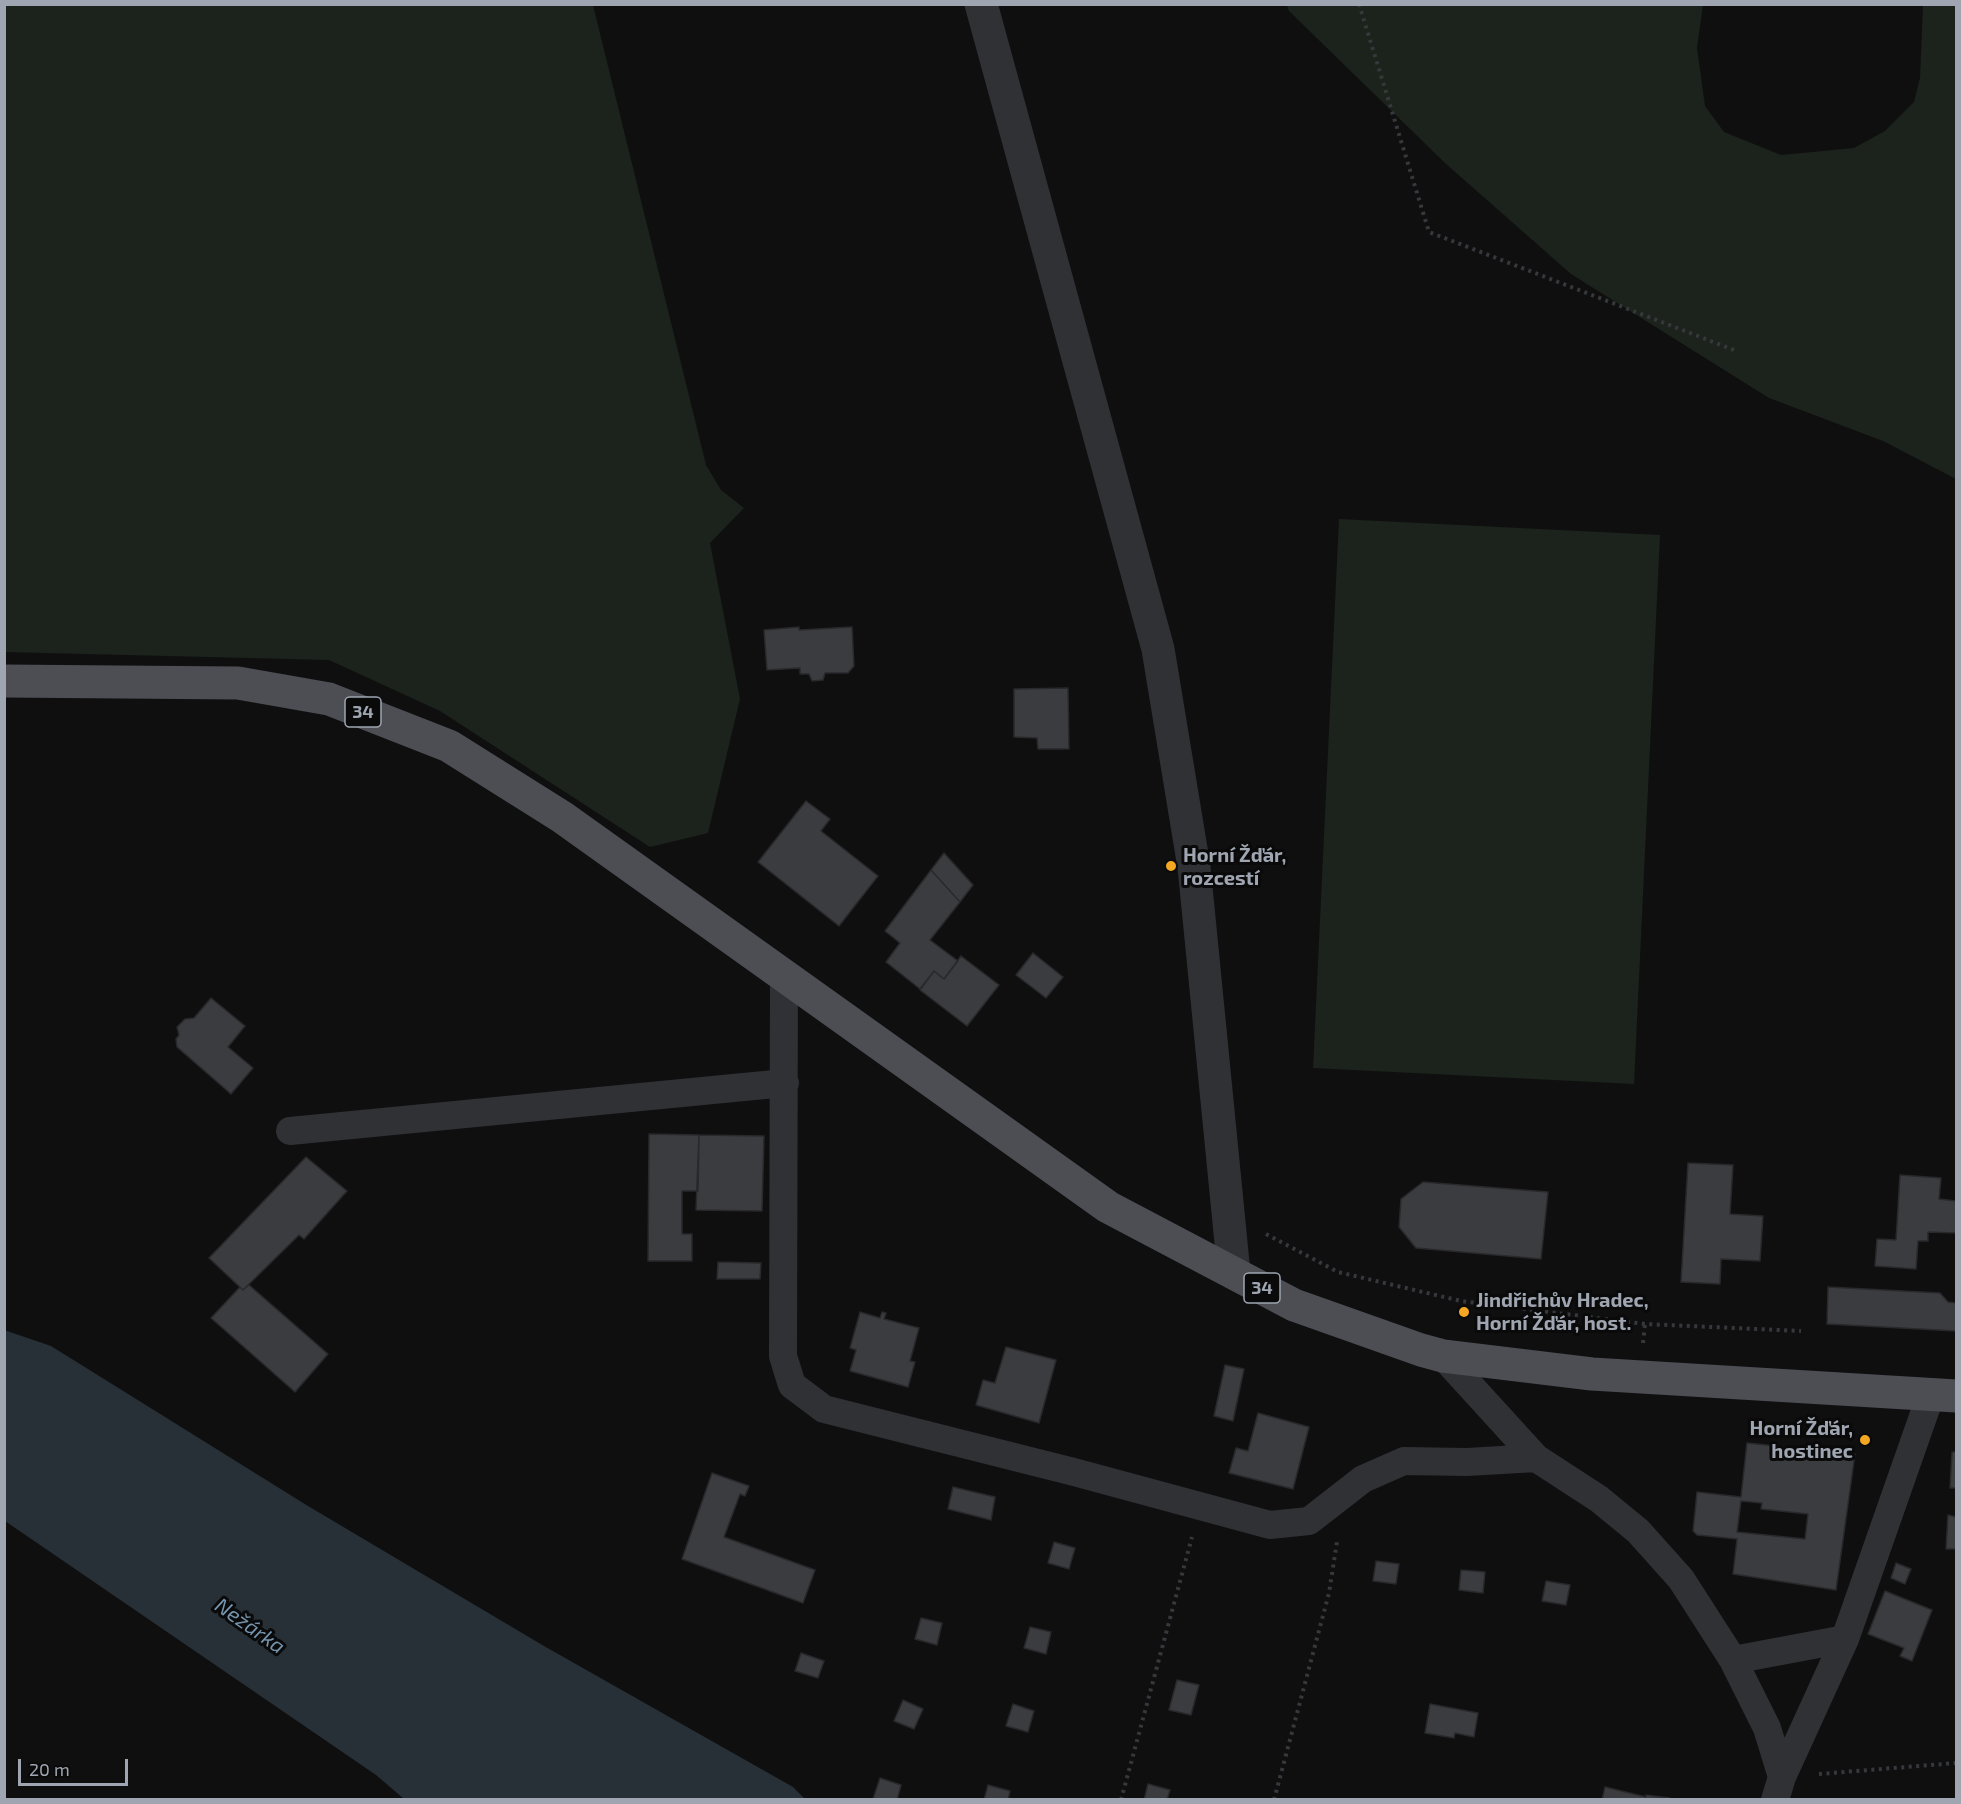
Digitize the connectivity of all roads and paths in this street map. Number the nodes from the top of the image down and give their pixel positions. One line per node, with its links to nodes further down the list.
1 (981, 4): 9 (street)
2 (1359, 4): 3 (path)
3 (1734, 350)
4 (4, 681): 5 (main road, 34)
5 (784, 975): 6 (street); 9 (main road, 34)
6 (785, 1083): 7 (street); 15 (street)
7 (290, 1131)
8 (1264, 1233): 10 (path)
9 (1234, 1273): 11 (main road, 34)
10 (1801, 1331)
11 (1443, 1356): 12 (main road, 34); 13 (street)
12 (1944, 1396): 16 (street)
13 (1536, 1458): 14 (street); 17 (street)
14 (1344, 1493): 15 (street); 21 (path)
15 (1200, 1506): 20 (path)
16 (1845, 1639): 17 (street); 19 (street)
17 (1733, 1660): 19 (street)
18 (1956, 1762): 19 (path)
19 (1779, 1788)
20 (1121, 1800)
21 (1274, 1800)

